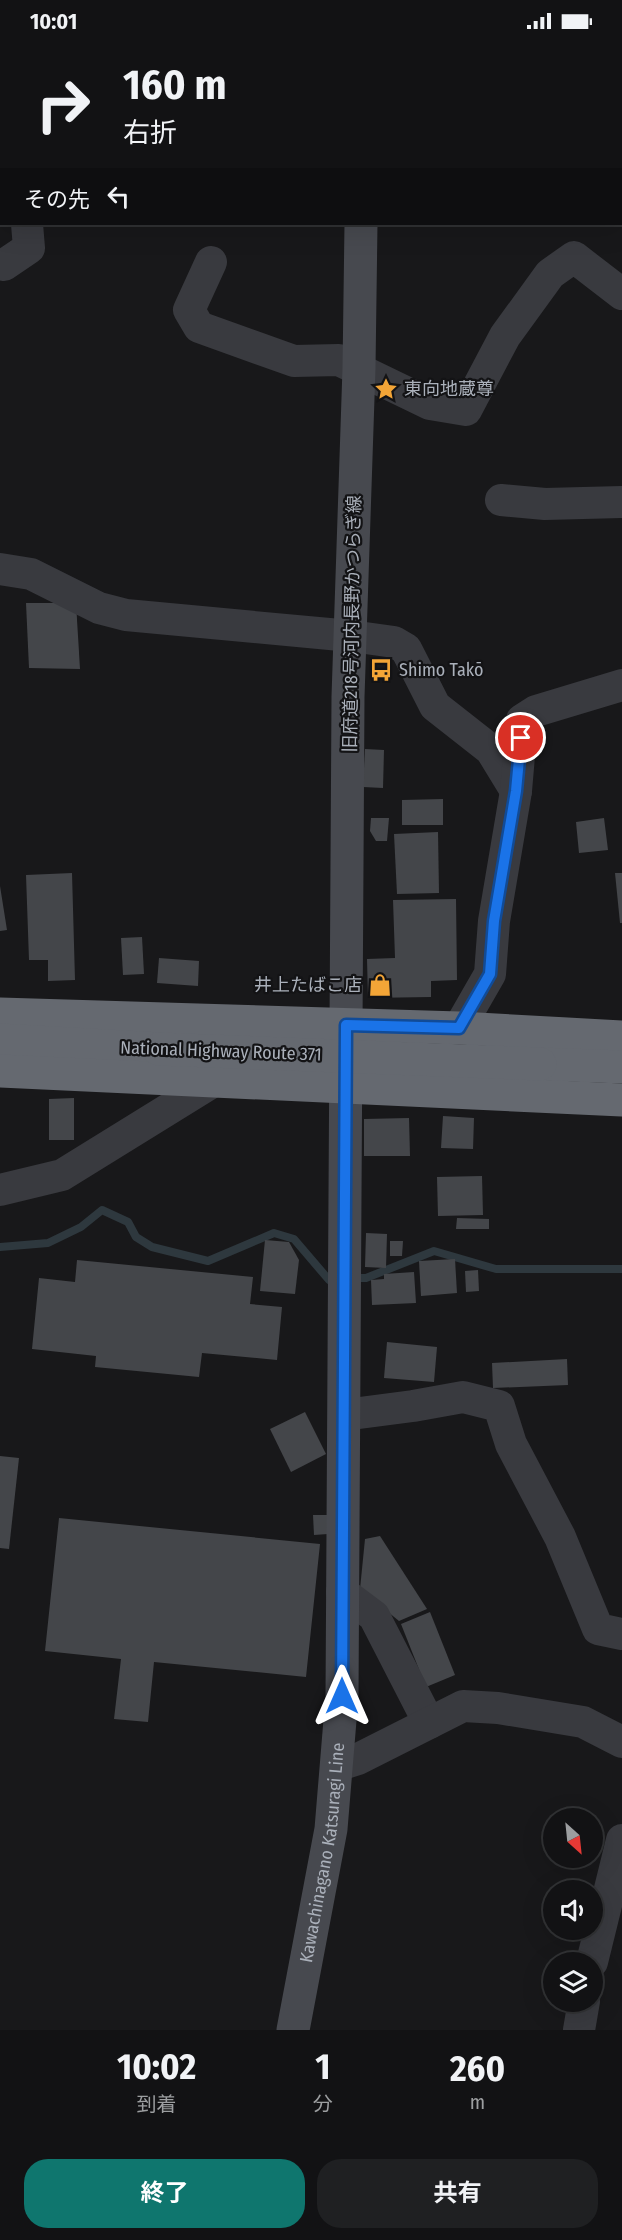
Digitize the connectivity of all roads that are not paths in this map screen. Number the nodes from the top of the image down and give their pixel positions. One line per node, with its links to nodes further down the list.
1 (27, 225): 4 (street)
2 (361, 225): 6 (main road, 旧府道218号河内長野かつらぎ線)
3 (211, 262): 6 (street)
4 (4, 265)
5 (622, 294): 6 (street)
6 (359, 368): 10 (main road, 旧府道218号河内長野かつらぎ線)
7 (501, 500): 8 (street)
8 (622, 502)
9 (0, 569): 10 (street)
10 (351, 636): 12 (street); 14 (main road, 旧府道218号河内長野かつらぎ線)
11 (622, 685): 12 (street)
12 (516, 791): 15 (street)
13 (0, 1014): 14 (highway)
14 (346, 1025): 15 (highway); 21 (main road, Kawachinagano Katsuragi Line)
15 (459, 1028): 16 (highway)
16 (622, 1037)
17 (0, 1040): 18 (highway, National Highway Route 371, bridge)
18 (622, 1067)
19 (0, 1071): 20 (highway)
20 (214, 1082): 21 (highway); 23 (street)
21 (347, 1087): 22 (highway); 24 (main road, Kawachinagano Katsuragi Line)
22 (622, 1100)
23 (0, 1190)
24 (344, 1415): 25 (main road, Kawachinagano Katsuragi Line); 26 (street)
25 (342, 1592): 27 (street); 29 (main road, Kawachinagano Katsuragi Line)
26 (622, 1634)
27 (429, 1723): 28 (street); 29 (street)
28 (622, 1742)
29 (336, 1766): 33 (main road, Kawachinagano Katsuragi Line)
30 (622, 1840): 31 (street)
31 (594, 1952)
32 (582, 2012): 34 (street)
33 (293, 2030)
34 (579, 2030)

